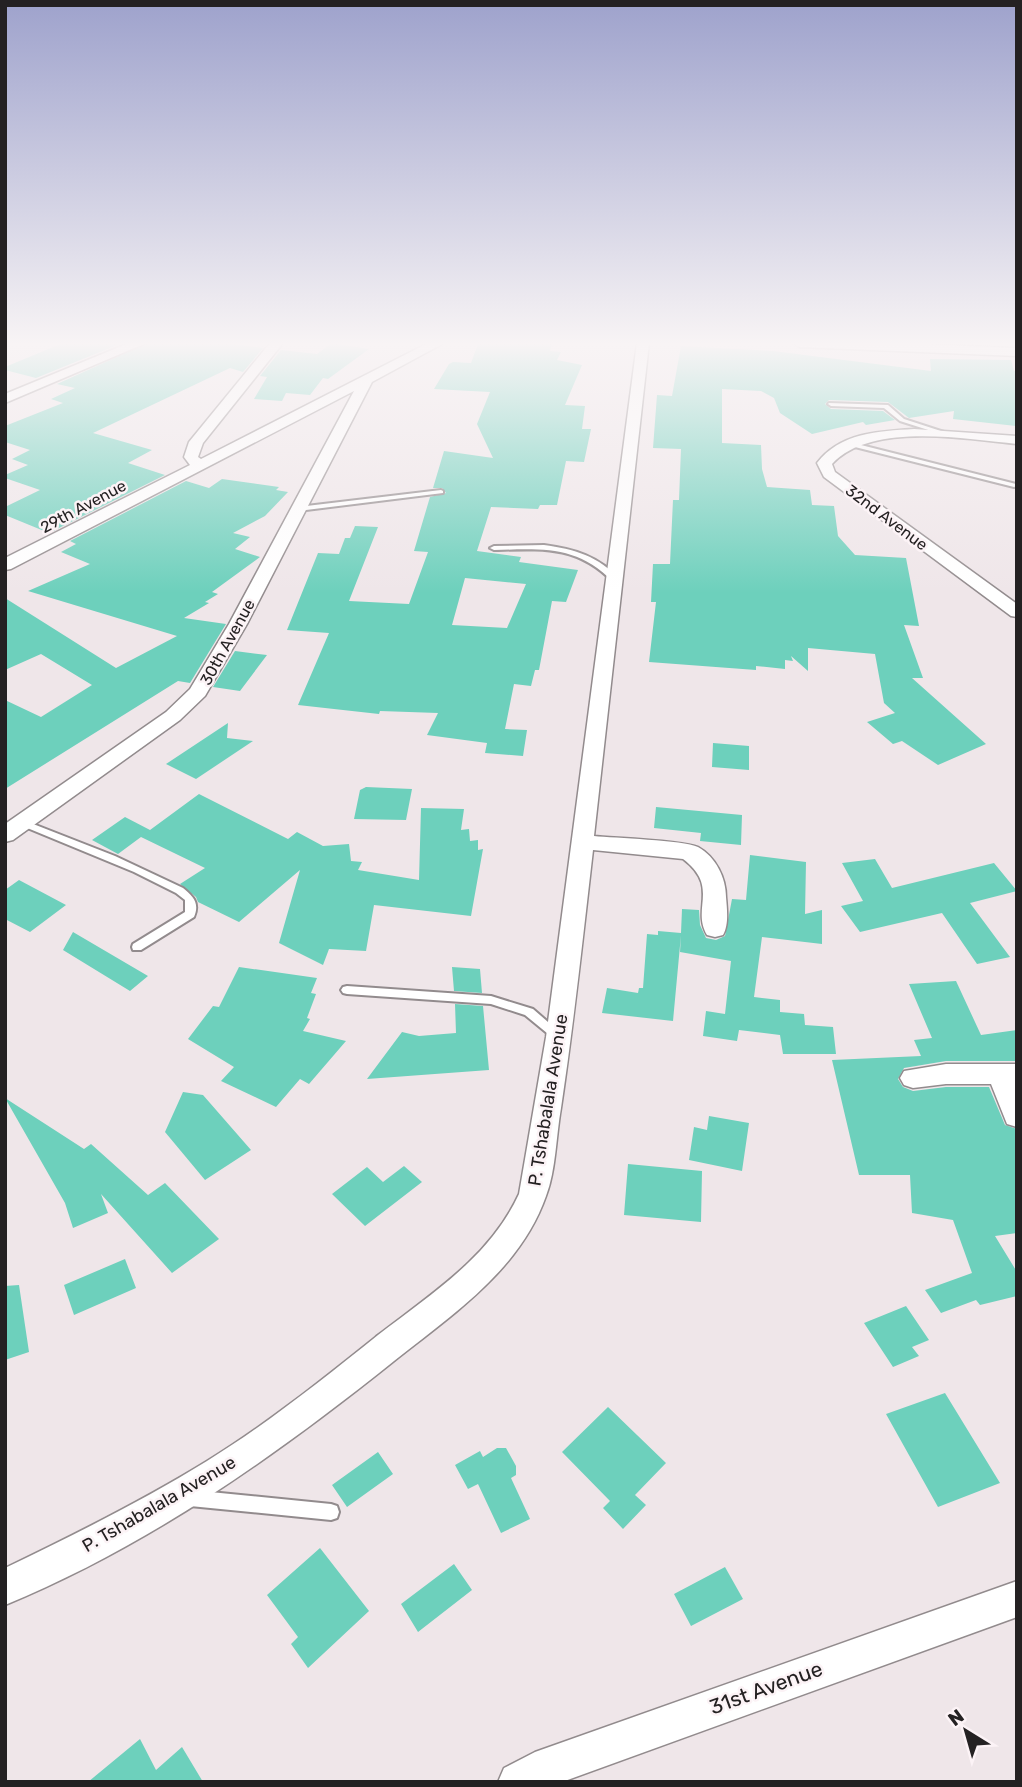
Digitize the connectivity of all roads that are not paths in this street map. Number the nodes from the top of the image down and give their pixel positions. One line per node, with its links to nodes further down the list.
1 (209, 426): 9 (street)
2 (274, 426): 9 (street, 29th Avenue)
3 (342, 426): 12 (street, 30th Avenue)
4 (632, 426): 15 (street, P. Tshabalala Avenue)
5 (923, 426): 6 (lane)
6 (944, 433): 7 (street, 32nd Avenue); 8 (street, 32nd Avenue)
7 (1017, 440)
8 (849, 444): 10 (lane); 16 (street, 32nd Avenue)
9 (198, 465): 14 (street, 29th Avenue)
10 (1014, 485)
11 (441, 492): 12 (lane)
12 (298, 509): 17 (street, 30th Avenue)
13 (494, 548): 15 (lane)
14 (5, 565)
15 (616, 580): 19 (street, P. Tshabalala Avenue)
16 (1017, 612)
17 (23, 823): 18 (street, 30th Avenue); 21 (lane)
18 (5, 835)
19 (582, 842): 20 (street); 23 (street, P. Tshabalala Avenue)
20 (715, 929)
21 (137, 947)
22 (346, 990): 23 (lane)
23 (559, 1037): 27 (street, P. Tshabalala Avenue)
24 (1008, 1075): 25 (street); 26 (street)
25 (913, 1078)
26 (1017, 1116)
27 (177, 1497): 28 (lane); 29 (street, P. Tshabalala Avenue)
28 (331, 1512)
29 (5, 1587)
30 (1017, 1598): 31 (street, 31st Avenue)
31 (517, 1782)

